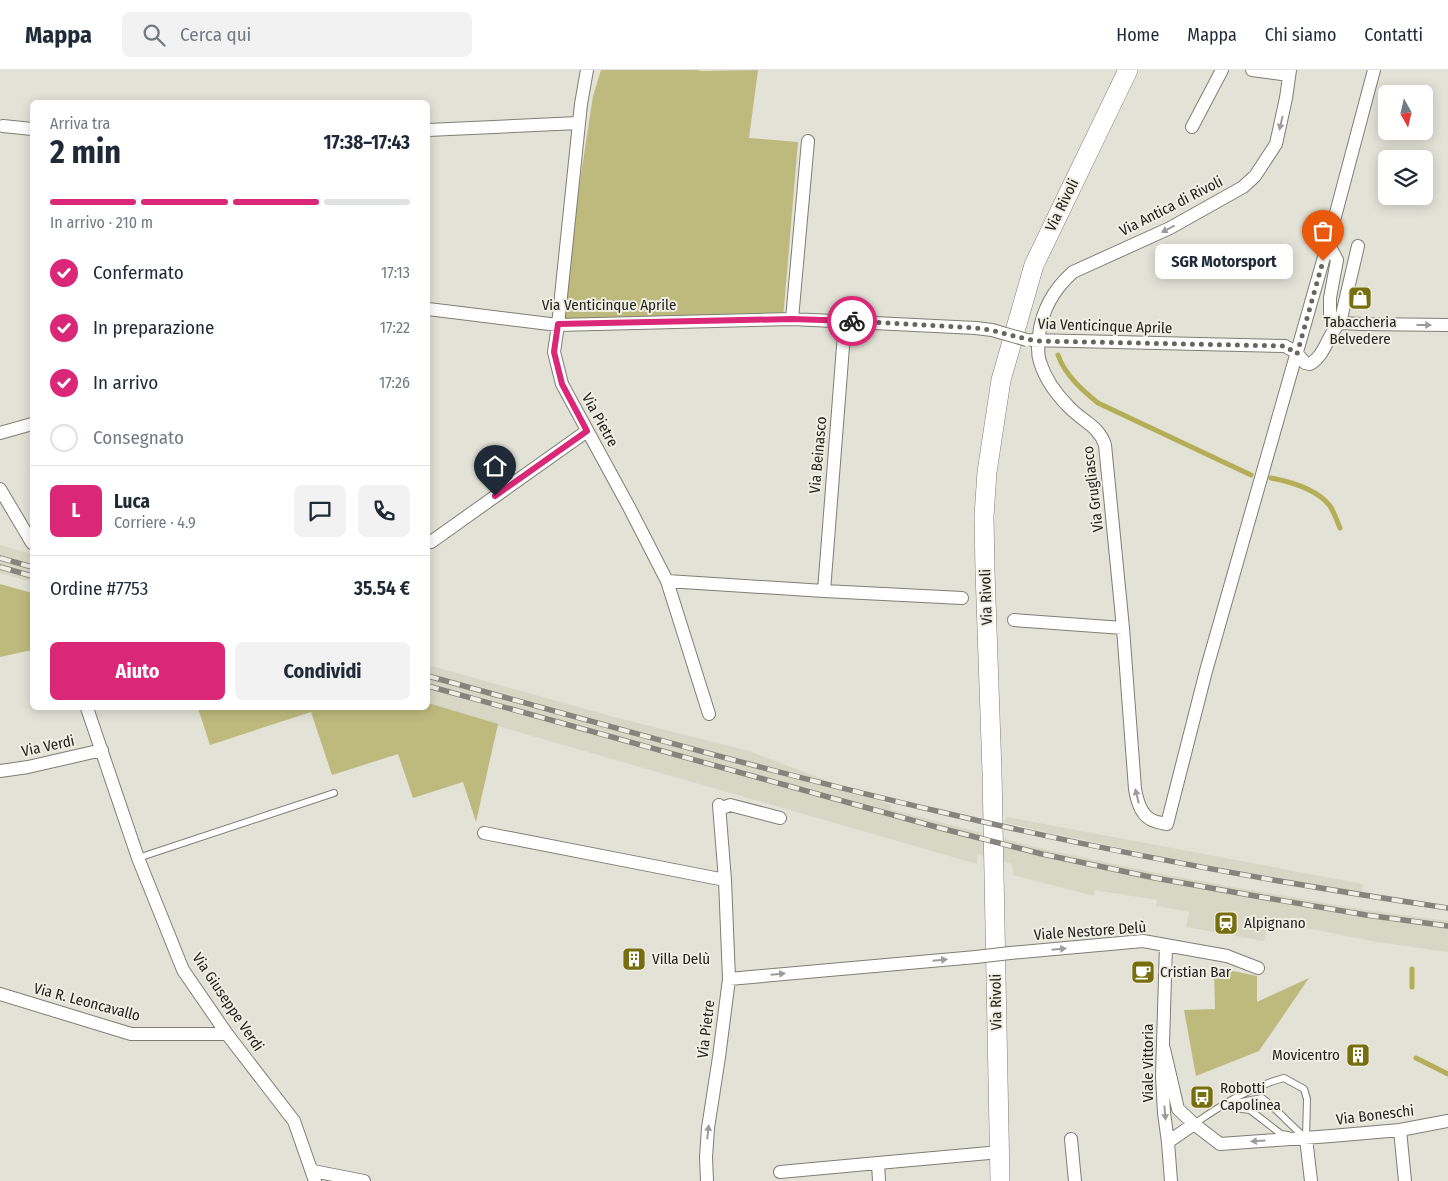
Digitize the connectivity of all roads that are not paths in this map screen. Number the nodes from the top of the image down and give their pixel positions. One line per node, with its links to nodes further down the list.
1 (587, 70): 7 (street, Via Pietre)
2 (1222, 70): 9 (street)
3 (1252, 70): 6 (street, Via Antica di Rivoli)
4 (1374, 70): 13 (street)
5 (1126, 71): 56 (street, Via Rivoli)
6 (1290, 72): 21 (street, Via Antica di Rivoli, one-way to 21)
7 (578, 123): 11 (street); 19 (street, Via Pietre)
8 (3, 126): 10 (street)
9 (1192, 127)
10 (30, 129)
11 (430, 130)
12 (808, 140): 16 (street)
13 (1328, 243): 18 (street); 22 (street)
14 (1358, 246): 18 (street)
15 (430, 309): 19 (street, Via Venticinque Aprile)
16 (792, 319): 17 (street, Via Venticinque Aprile); 19 (street, Via Venticinque Aprile)
17 (845, 321): 21 (street, Via Venticinque Aprile, bridge); 30 (street, Via Beinasco)
18 (1340, 322): 20 (street, one-way to 20); 22 (street)
19 (558, 324): 24 (street, Via Pietre)
20 (1448, 325)
21 (1033, 340): 22 (street, Via Venticinque Aprile); 33 (street, Via Grugliasco)
22 (1297, 354): 33 (street, Via Grugliasco, one-way to 33)
23 (30, 424): 25 (street)
24 (587, 431): 28 (street); 29 (street, Via Pietre)
25 (0, 432)
26 (0, 489): 27 (street)
27 (30, 540)
28 (431, 542)
29 (667, 581): 30 (street); 35 (street, Via Pietre)
30 (824, 590): 31 (street)
31 (962, 598)
32 (1014, 620): 33 (street)
33 (1123, 628)
34 (88, 710): 36 (street, Via Giuseppe Verdi)
35 (709, 714)
36 (102, 750): 37 (street, Via Verdi); 41 (street, Via Giuseppe Verdi)
37 (0, 771)
38 (334, 793): 41 (lane)
39 (780, 818): 42 (street, Via Pietre)
40 (484, 833): 42 (street)
41 (138, 858): 47 (street, Via Giuseppe Verdi)
42 (725, 880): 45 (street, Via Pietre)
43 (1166, 945): 44 (street, Viale Nestore Delù); 45 (street, Viale Nestore Delù, one-way to 43, bridge); 48 (street, Viale Vittoria)
44 (1258, 968)
45 (729, 979): 62 (street, Via Pietre, one-way to 45)
46 (0, 994): 47 (street, Via R. Leoncavallo)
47 (227, 1034): 59 (street, Via Giuseppe Verdi)
48 (1164, 1049): 51 (street, Via Boneschi); 55 (street, Viale Vittoria, one-way to 55)
49 (1220, 1106): 51 (lane); 53 (lane); 53 (lane); 53 (lane)
50 (1448, 1121): 52 (street, Via Boneschi)
51 (1194, 1124): 53 (street, Via Boneschi, one-way to 51); 55 (street)
52 (1400, 1130): 53 (street, Via Boneschi); 69 (street)
53 (1306, 1138): 68 (street)
54 (1071, 1139): 66 (street)
55 (1168, 1142): 67 (street, Viale Vittoria)
56 (1000, 1152): 57 (street); 64 (street, Via Rivoli); 65 (street, Via Rivoli)
57 (878, 1163): 60 (street); 63 (street)
58 (780, 1172): 60 (street)
59 (314, 1176): 61 (street, Via Giuseppe Verdi)
60 (801, 1176)
61 (364, 1181)
62 (707, 1181)
63 (879, 1181)
64 (1000, 1181)
65 (1009, 1181)
66 (1075, 1181)
67 (1171, 1181)
68 (1311, 1181)
69 (1405, 1181)

